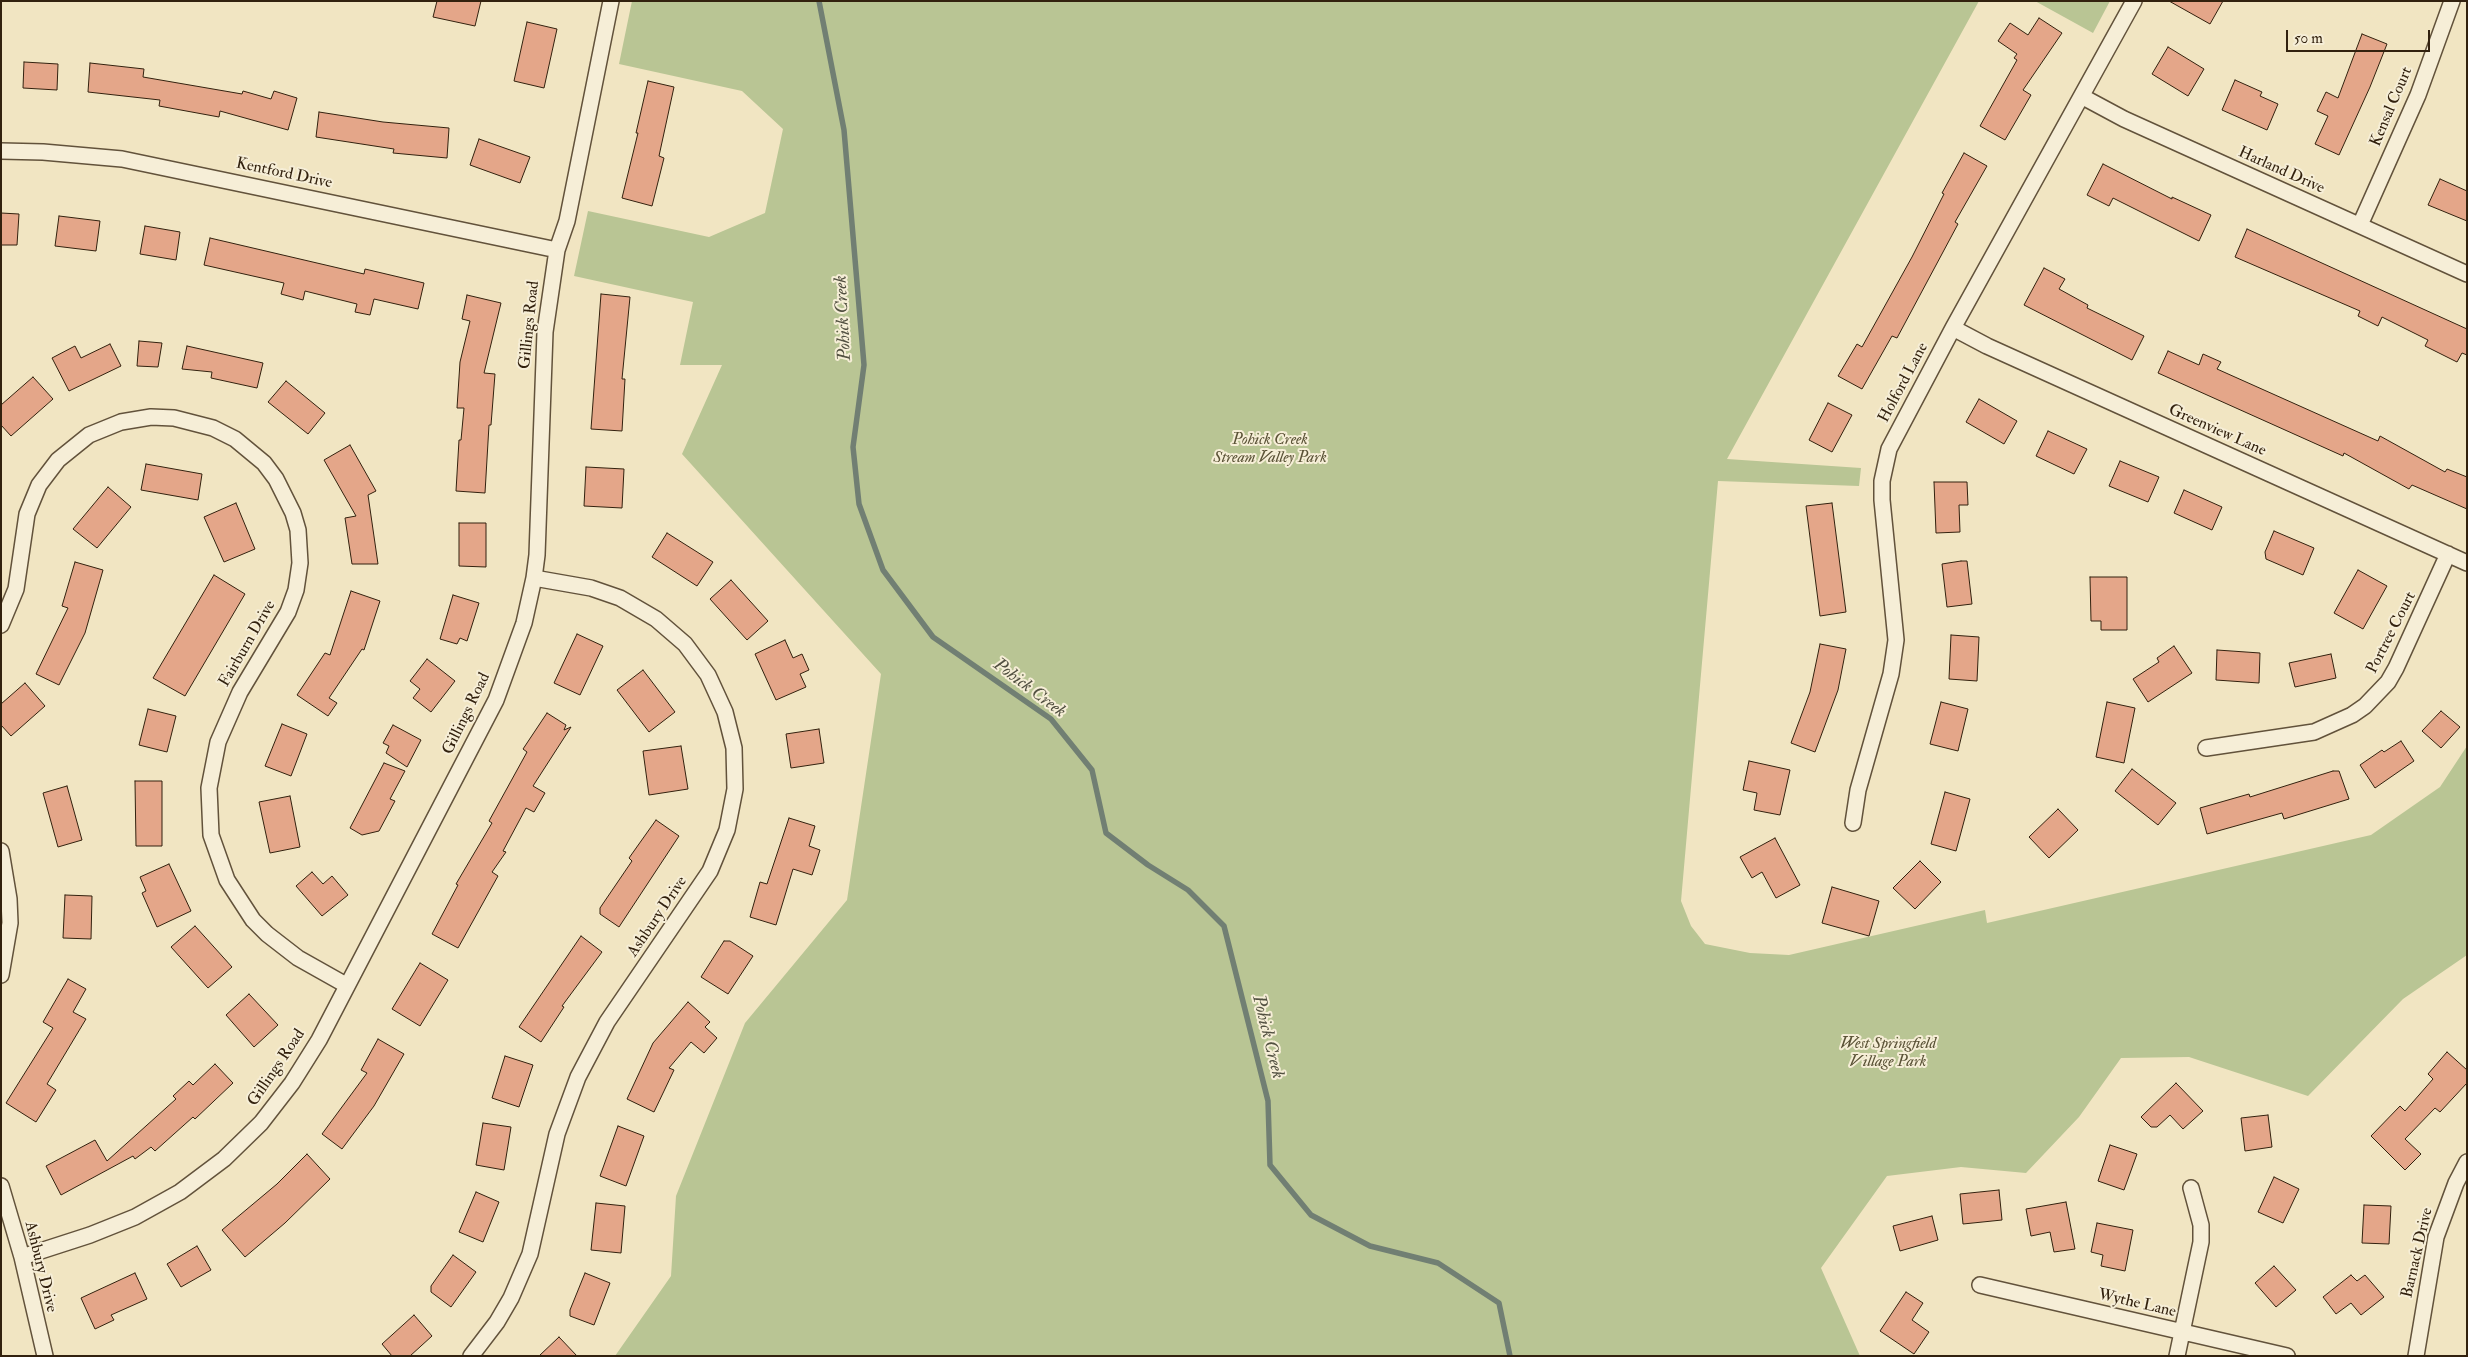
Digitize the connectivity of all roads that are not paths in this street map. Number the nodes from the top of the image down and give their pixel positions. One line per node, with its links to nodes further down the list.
1 (611, 1): 7 (street, Gillings Road)
2 (2134, 1): 4 (street, Holford Lane)
3 (2452, 1): 6 (street, Kensal Court)
4 (2083, 97): 6 (street, Harland Drive); 9 (street, Holford Lane)
5 (1, 151): 7 (street, Kentford Drive)
6 (2360, 225): 8 (street, Harland Drive)
7 (557, 250): 12 (street, Gillings Road)
8 (2467, 274)
9 (1953, 328): 10 (street, Greenview Lane); 15 (street, Holford Lane)
10 (2448, 554): 11 (street, Greenview Lane); 14 (street, Portree Court)
11 (2467, 563)
12 (534, 578): 18 (street, Gillings Road); 26 (street, Ashbury Drive)
13 (1, 625): 18 (street, Fairburn Drive)
14 (2206, 748)
15 (1852, 822)
16 (1, 852): 17 (street)
17 (1, 975)
18 (346, 985): 22 (street, Gillings Road)
19 (2467, 1162): 29 (street, Barnack Drive)
20 (1, 1186): 22 (street, Ashbury Drive)
21 (2191, 1188): 24 (street)
22 (22, 1256): 25 (street, Ashbury Drive)
23 (1980, 1285): 24 (street, Wythe Lane)
24 (2182, 1332): 27 (street); 28 (street, Wythe Lane)
25 (45, 1356)
26 (471, 1356)
27 (2177, 1356)
28 (2287, 1356)
29 (2416, 1356)

